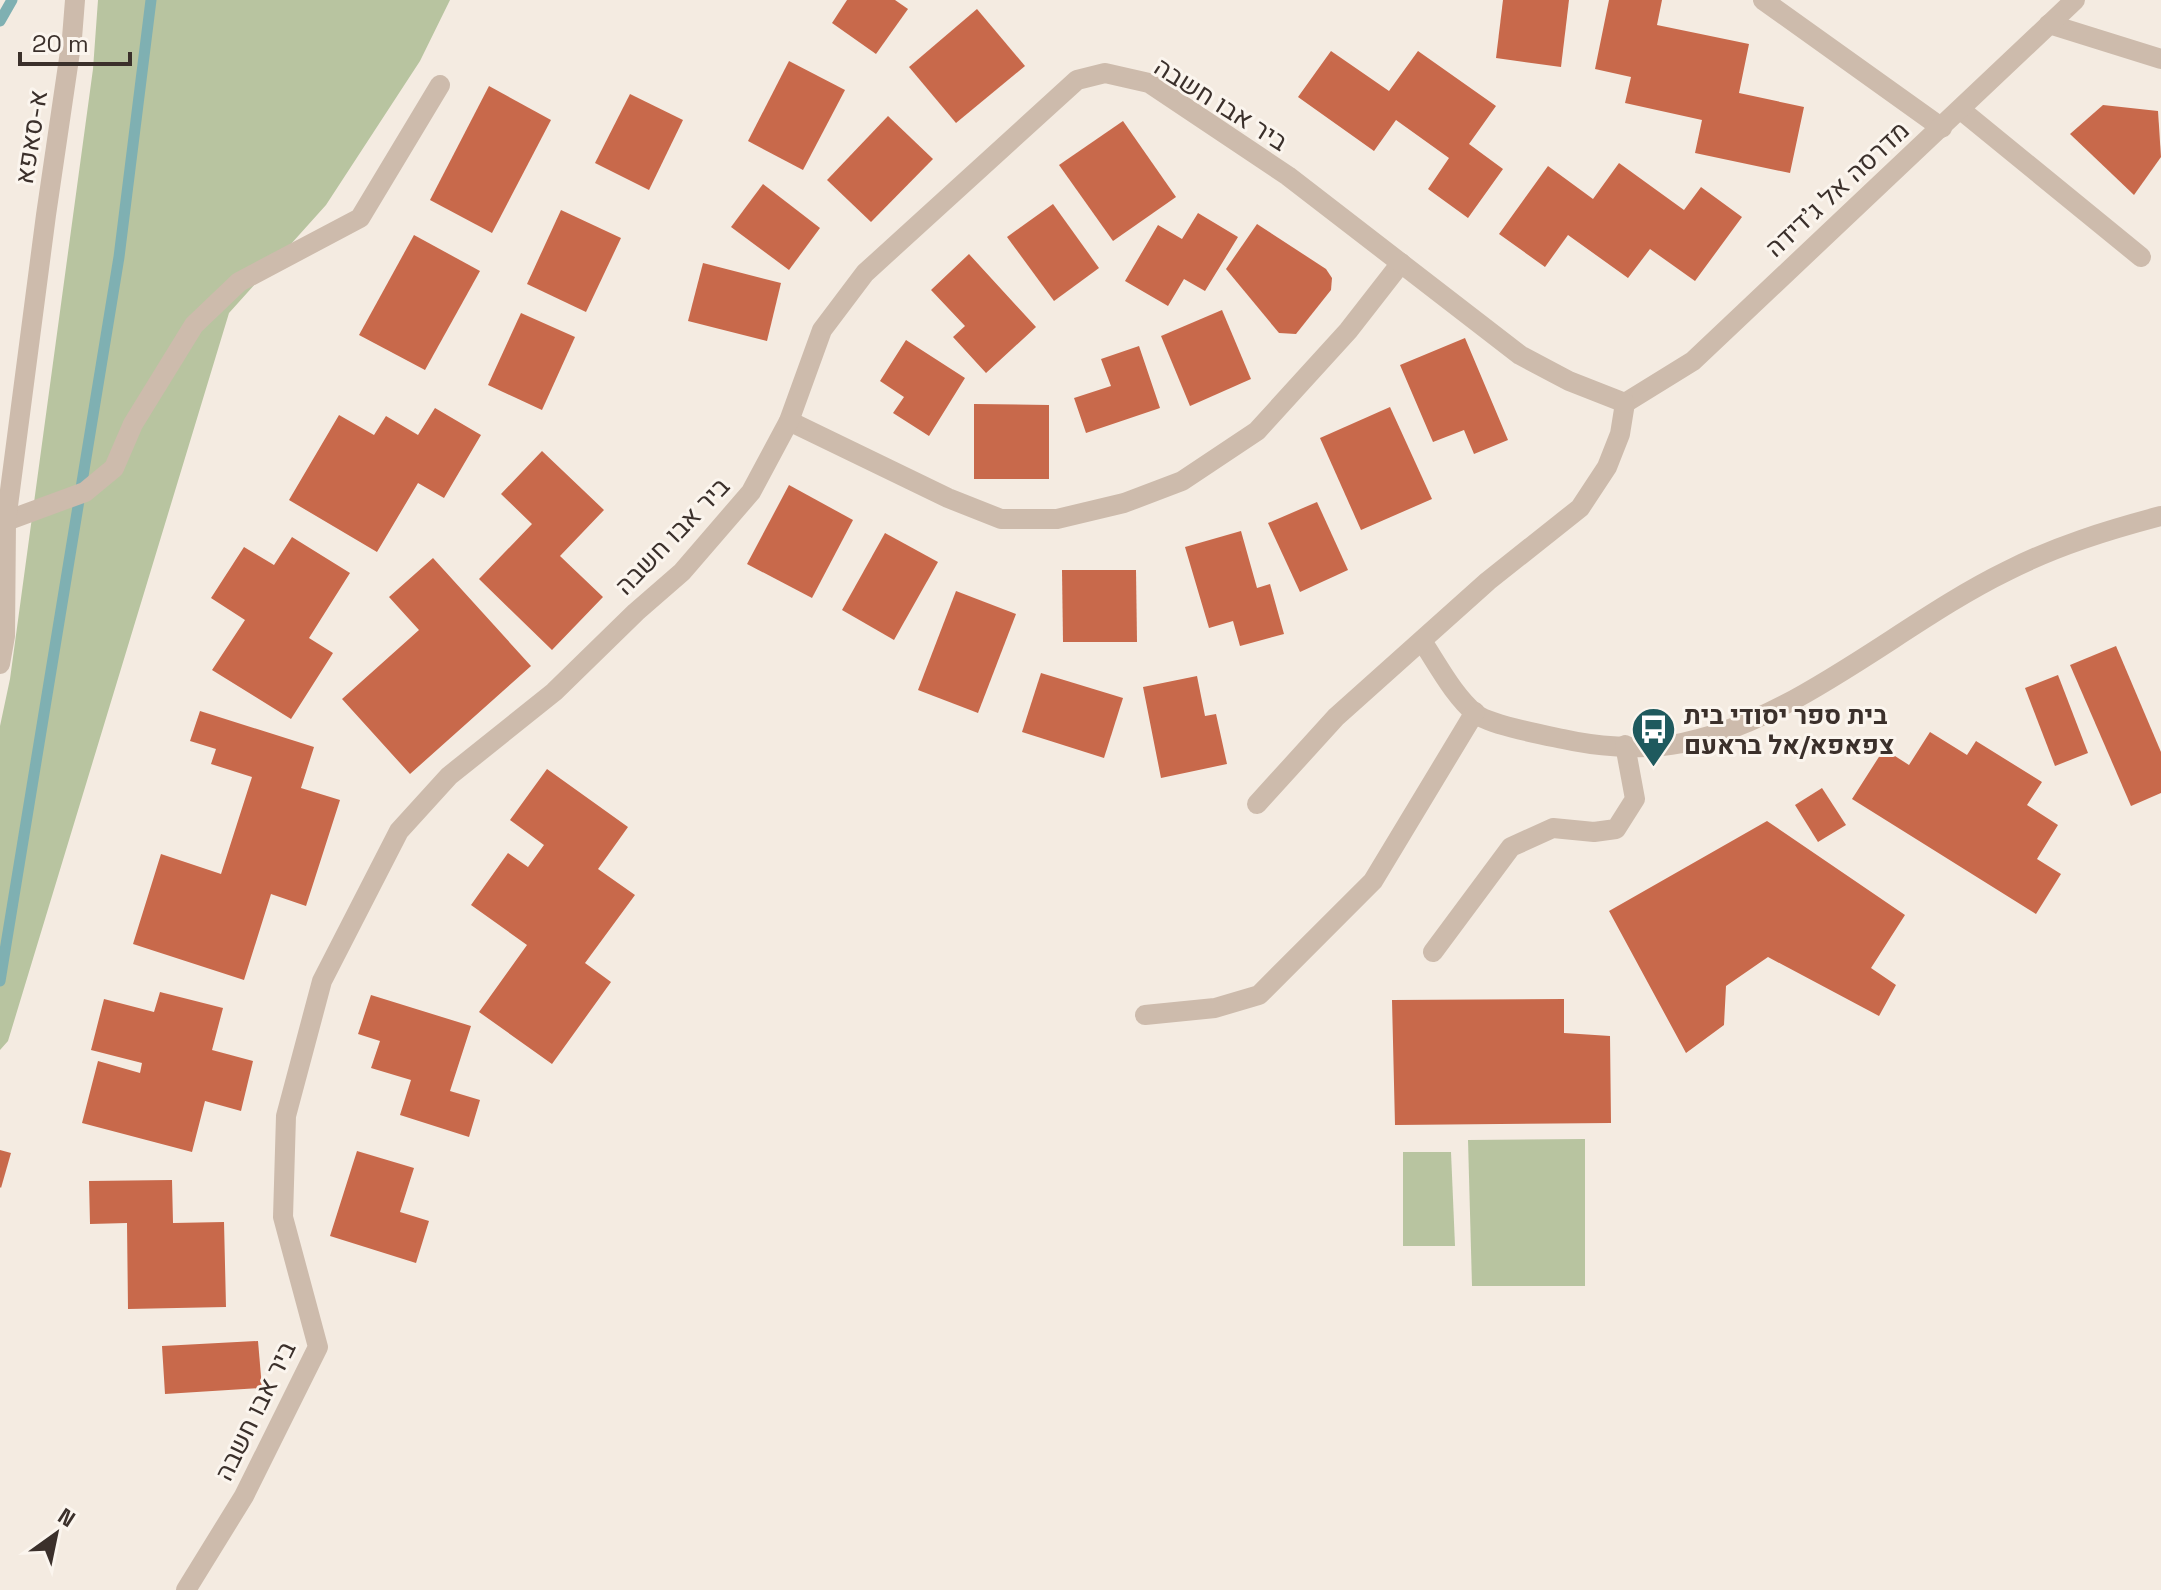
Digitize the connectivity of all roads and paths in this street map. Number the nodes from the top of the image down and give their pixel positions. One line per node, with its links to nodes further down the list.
1 (75, 0): 14 (street, א-סאפא)
2 (1763, 0): 8 (street)
3 (2075, 0): 4 (street, מדרסה אל ג'דידה)
4 (2049, 24): 5 (street); 7 (street, מדרסה אל ג'דידה)
5 (2161, 59)
6 (440, 85): 14 (street)
7 (1961, 110): 8 (street, מדרסה אל ג'דידה); 9 (street)
8 (1942, 128): 11 (street, מדרסה אל ג'דידה)
9 (2141, 257)
10 (1401, 263): 11 (street, ביר אבו חשבה); 12 (street); 12 (street, ביר אבו חשבה)
11 (1625, 403): 15 (street)
12 (789, 421): 22 (street, ביר אבו חשבה)
13 (2161, 516): 18 (street)
14 (6, 521): 16 (street, א-סאפא)
15 (1422, 641): 17 (street); 19 (street)
16 (0, 664)
17 (1475, 712): 18 (street); 21 (street)
18 (1625, 745): 20 (street)
19 (1257, 804)
20 (1433, 952)
21 (1145, 1015)
22 (186, 1590)

